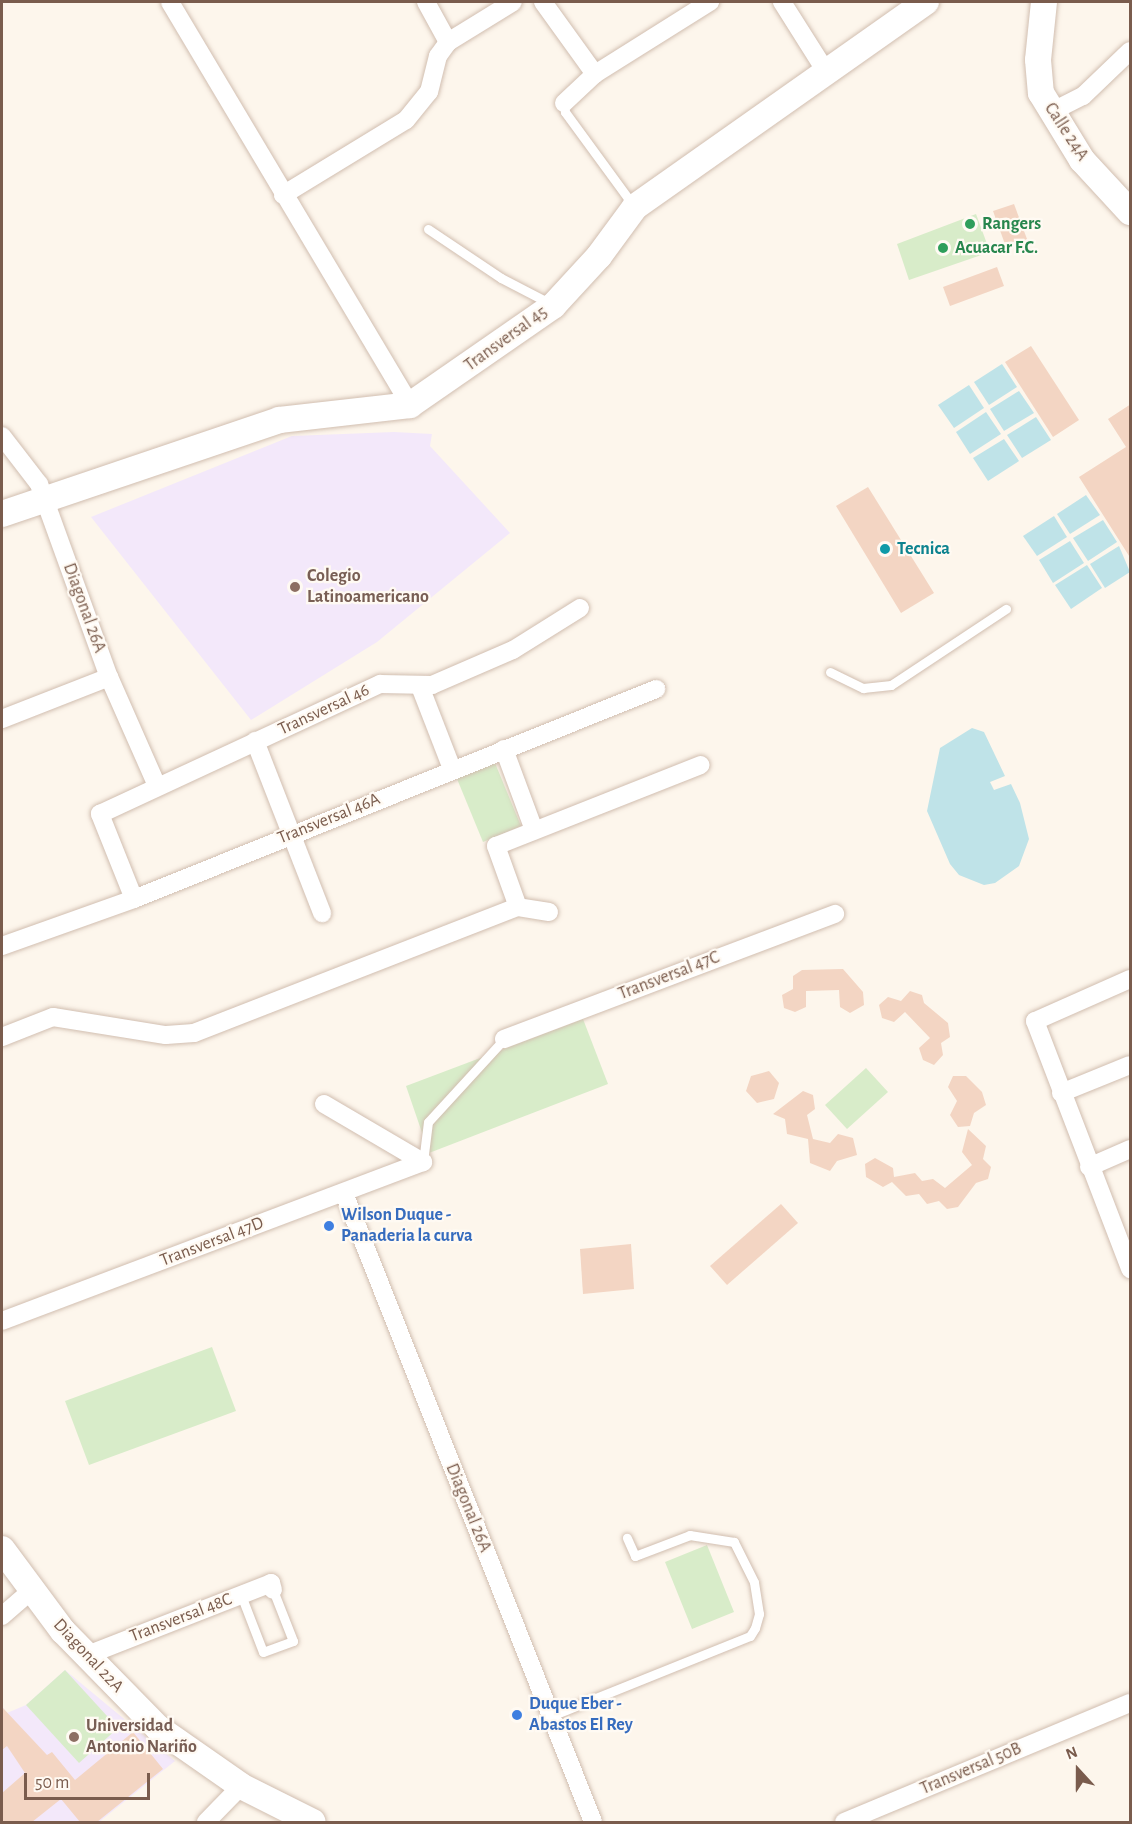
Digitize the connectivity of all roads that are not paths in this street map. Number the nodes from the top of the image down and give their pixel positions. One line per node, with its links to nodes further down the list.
1 (170, 2): 15 (street)
2 (426, 2): 9 (street)
3 (513, 2): 9 (street)
4 (543, 2): 12 (street)
5 (710, 2): 12 (street)
6 (782, 2): 11 (street)
7 (926, 2): 11 (street, Transversal 45)
8 (1044, 2): 14 (street, Calle 24A)
9 (448, 42): 15 (street)
10 (1131, 51): 14 (street)
11 (825, 70): 16 (street, Transversal 45)
12 (595, 74): 13 (street)
13 (564, 103): 16 (lane)
14 (1051, 112): 17 (street, Calle 24A)
15 (283, 195): 20 (street)
16 (634, 207): 19 (street, Transversal 45)
17 (1131, 212)
18 (428, 229): 19 (lane)
19 (553, 306): 20 (street, Transversal 45)
20 (410, 405): 22 (street, Transversal 45)
21 (2, 436): 22 (street, Diagonal 26A)
22 (45, 498): 23 (street, Transversal 45); 27 (street, Diagonal 26A)
23 (2, 514)
24 (580, 608): 28 (street, Transversal 46)
25 (1006, 609): 26 (lane)
26 (830, 672)
27 (110, 677): 30 (street); 35 (street, Diagonal 26A)
28 (421, 689): 31 (street, Transversal 46); 34 (street)
29 (656, 689): 32 (street, Transversal 46A)
30 (2, 719)
31 (255, 741): 35 (street, Transversal 46); 37 (street)
32 (504, 749): 34 (street, Transversal 46A); 36 (street)
33 (701, 765): 36 (street)
34 (452, 769): 37 (street, Transversal 46A)
35 (157, 786): 38 (street, Transversal 46)
36 (534, 830): 39 (street)
37 (291, 834): 38 (street, Transversal 46A); 41 (street)
38 (134, 899): 43 (street, Transversal 46A)
39 (518, 907): 40 (street); 45 (street)
40 (549, 912)
41 (322, 913)
42 (835, 914): 46 (street, Transversal 47C)
43 (2, 946)
44 (1131, 979): 48 (street)
45 (2, 1037)
46 (504, 1039): 51 (lane)
47 (1131, 1065): 48 (street)
48 (1061, 1093): 52 (street)
49 (324, 1104): 51 (street)
50 (1131, 1149): 52 (street)
51 (423, 1162): 53 (street, Transversal 47D)
52 (1089, 1167): 54 (street)
53 (344, 1193): 55 (street, Transversal 47D); 64 (street, Diagonal 26A)
54 (1131, 1269)
55 (2, 1321)
56 (627, 1538): 64 (lane)
57 (2, 1549): 59 (street, Diagonal 22A)
58 (273, 1590): 60 (street, Transversal 48C); 60 (lane)
59 (30, 1592): 61 (street); 62 (street, Diagonal 22A)
60 (241, 1595): 62 (street, Transversal 48C)
61 (2, 1616)
62 (85, 1656): 65 (street, Diagonal 22A)
63 (1131, 1703): 69 (street, Transversal 50B)
64 (551, 1716): 68 (street, Diagonal 26A)
65 (241, 1786): 66 (street); 67 (street, Diagonal 22A)
66 (206, 1822)
67 (313, 1822)
68 (593, 1822)
69 (844, 1822)

